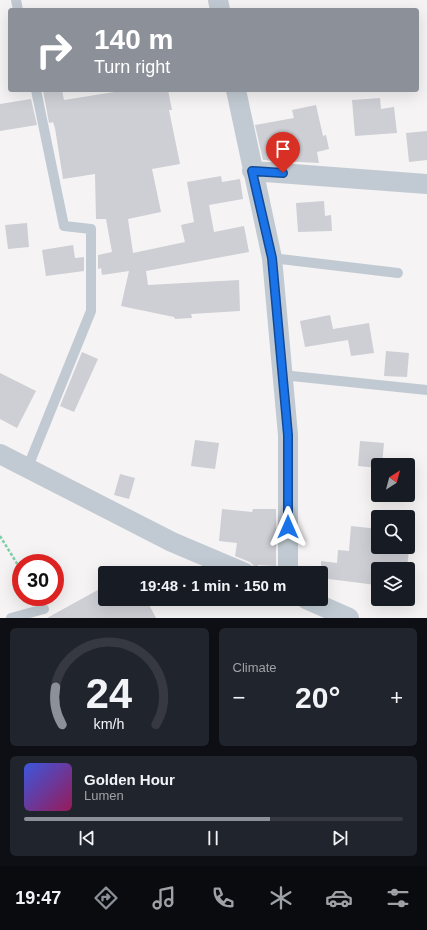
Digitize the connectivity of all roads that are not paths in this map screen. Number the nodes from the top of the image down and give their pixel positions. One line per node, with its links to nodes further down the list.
1 (36, 92): 10 (lane)
2 (236, 92): 3 (street)
3 (252, 171): 4 (street); 5 (street)
4 (427, 184)
5 (272, 258): 6 (lane); 7 (street)
6 (398, 273)
7 (282, 375): 8 (lane); 12 (street)
8 (427, 390)
9 (0, 454): 10 (street)
10 (27, 469): 11 (street)
11 (229, 566)
12 (288, 566)
13 (322, 606): 16 (street)
14 (44, 609): 15 (lane)
15 (12, 618)
16 (349, 618)

